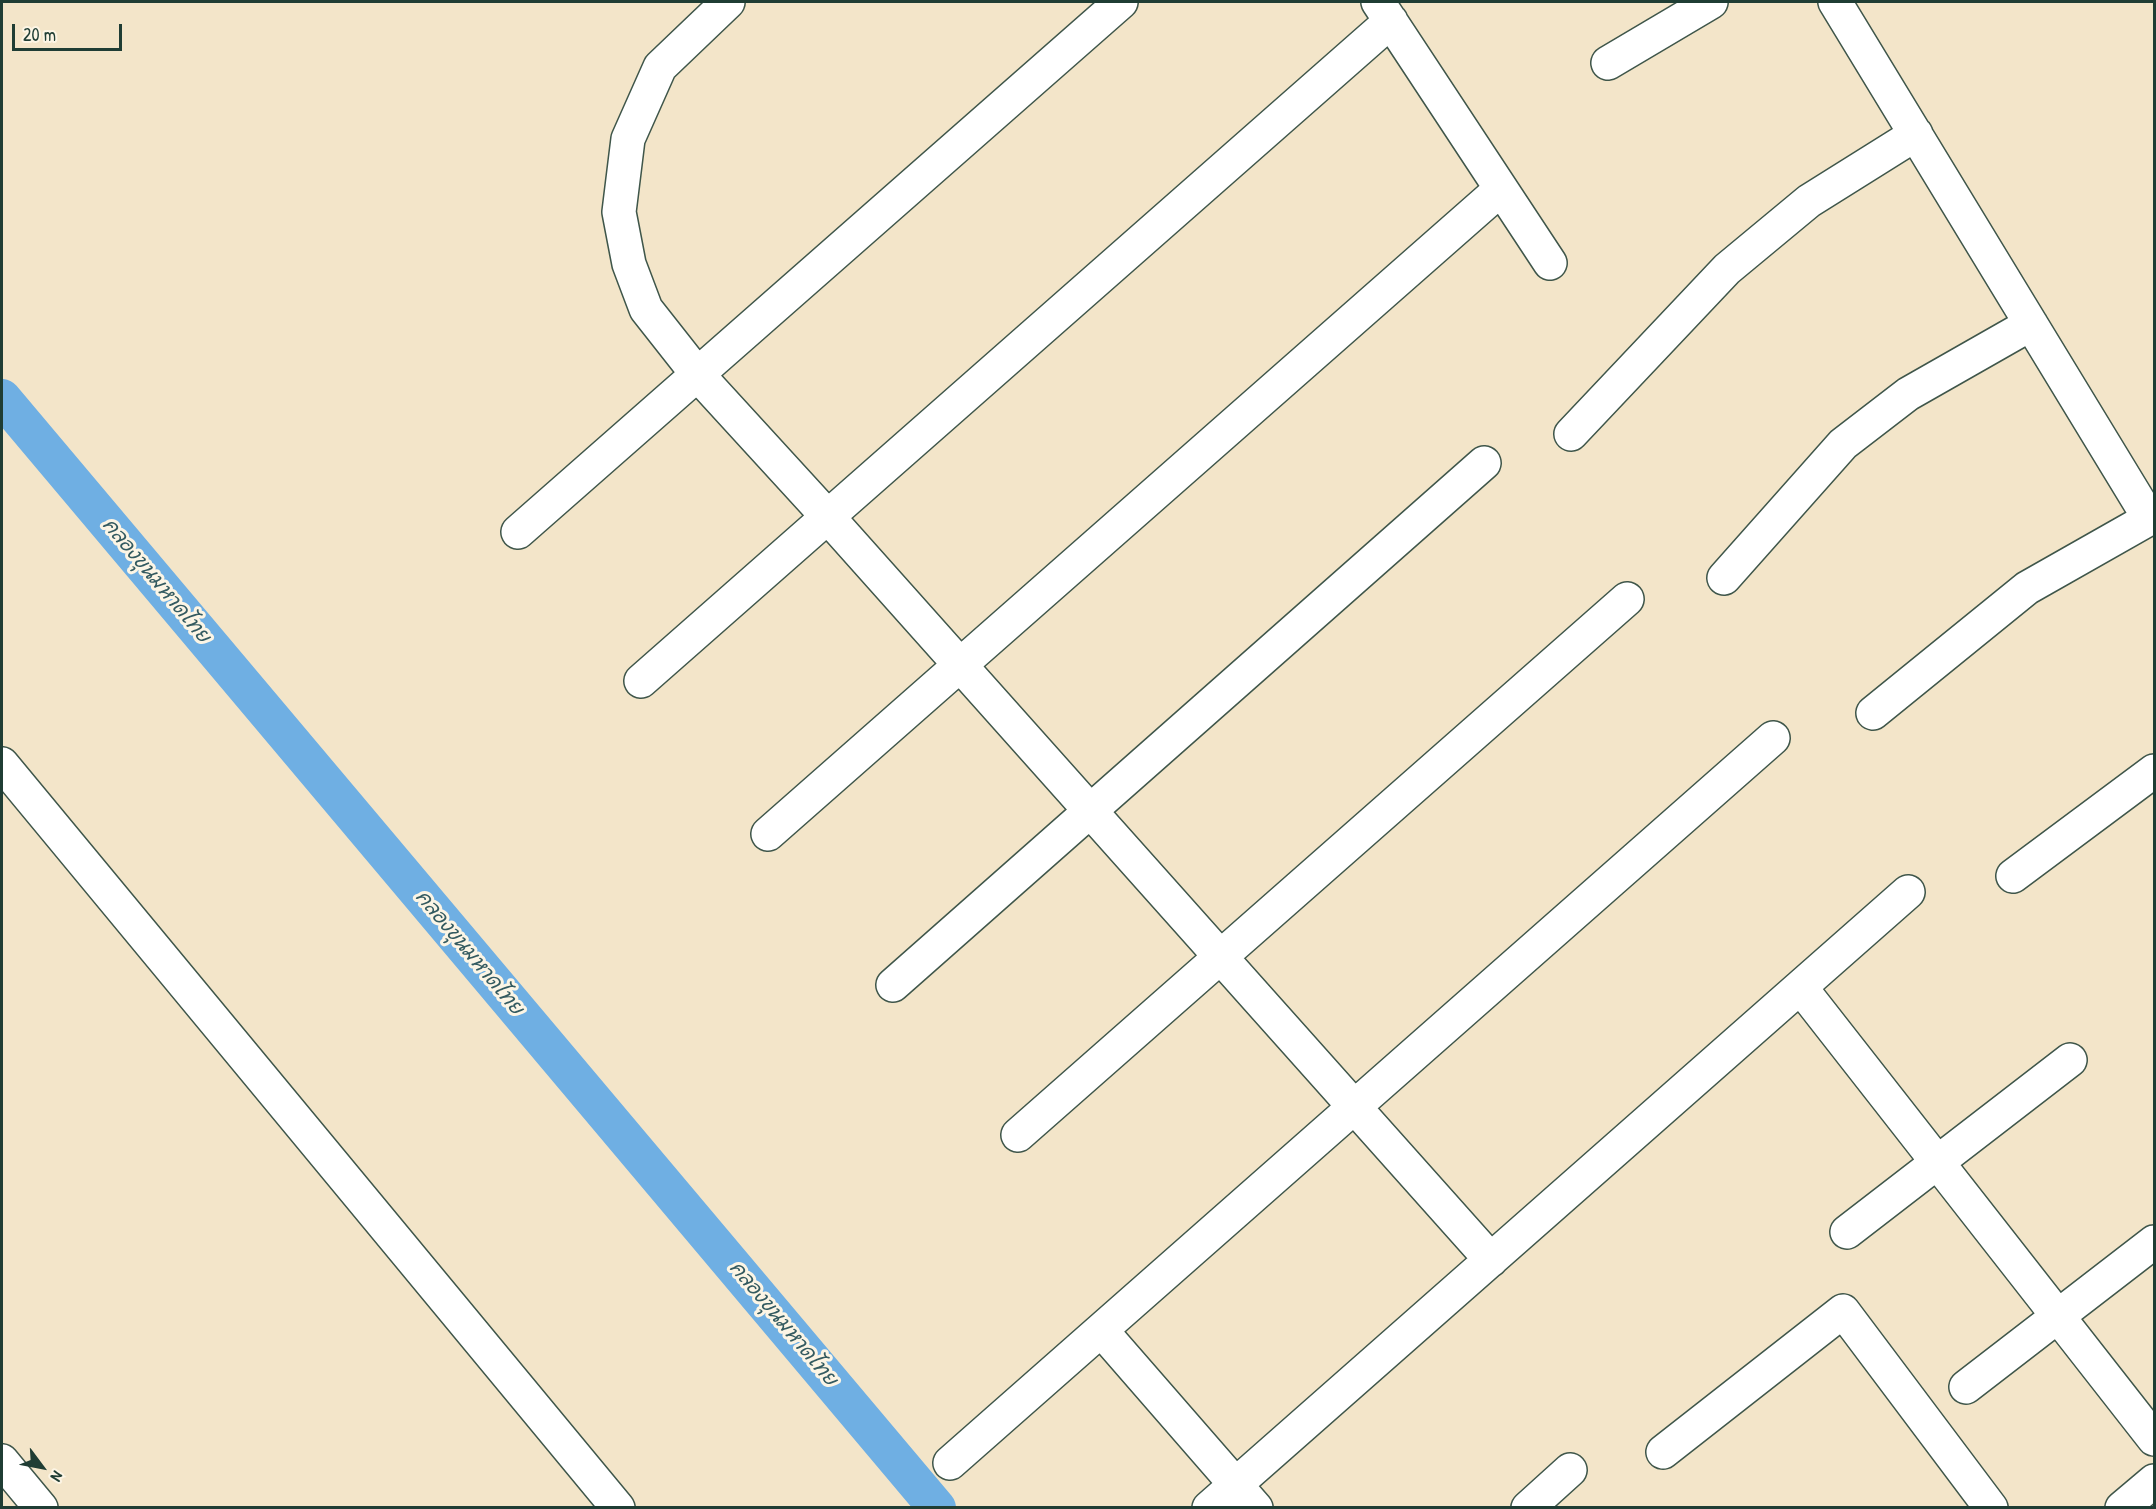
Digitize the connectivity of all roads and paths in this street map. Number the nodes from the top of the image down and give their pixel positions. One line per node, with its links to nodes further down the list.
1 (728, 2): 11 (street)
2 (1121, 2): 11 (street)
3 (1711, 2): 6 (street)
4 (1835, 2): 7 (street)
5 (1384, 11): 8 (street); 14 (street)
6 (1608, 63)
7 (1916, 134): 10 (street); 12 (street)
8 (1501, 189): 9 (street); 19 (street)
9 (1550, 263)
10 (2031, 324): 15 (street); 17 (street)
11 (698, 375): 14 (street); 16 (street)
12 (1571, 434)
13 (1484, 463): 25 (street)
14 (828, 517): 19 (street); 20 (street)
15 (2152, 517): 21 (street)
16 (518, 532)
17 (1724, 578)
18 (1627, 599): 29 (street)
19 (960, 665): 25 (street); 26 (street)
20 (641, 681)
21 (1873, 712)
22 (1773, 738): 33 (street)
23 (2, 764): 51 (street)
24 (2154, 771): 27 (street)
25 (1090, 811): 29 (street); 30 (street)
26 (768, 834)
27 (2013, 876)
28 (1908, 892): 31 (street)
29 (1220, 957): 33 (street); 34 (street)
30 (893, 985)
31 (1801, 988): 35 (street); 38 (street)
32 (2070, 1060): 35 (street)
33 (1354, 1107): 38 (street); 40 (street)
34 (1018, 1135)
35 (1937, 1162): 36 (street); 39 (street)
36 (1847, 1232)
37 (2154, 1242): 39 (street)
38 (1491, 1260): 48 (street)
39 (2058, 1316): 41 (street); 42 (street)
40 (1101, 1330): 45 (street); 48 (street)
41 (1966, 1387)
42 (2154, 1439)
43 (1663, 1452): 49 (street)
44 (2, 1461): 50 (street)
45 (950, 1463)
46 (1570, 1470): 53 (street)
47 (2154, 1480): 54 (street)
48 (1246, 1496): 52 (street)
49 (1981, 1504)
50 (41, 1508)
51 (618, 1508)
52 (1209, 1508)
53 (1528, 1508)
54 (2122, 1508)

